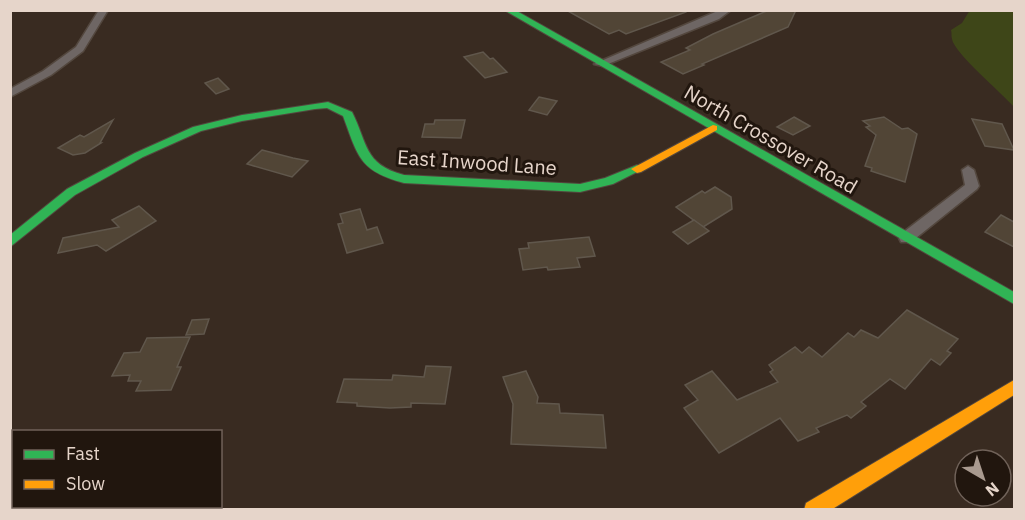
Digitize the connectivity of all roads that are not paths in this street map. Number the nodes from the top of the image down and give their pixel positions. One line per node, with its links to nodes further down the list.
1 (104, 10): 5 (street)
2 (508, 10): 4 (street, North Crossover Road)
3 (727, 10): 4 (street)
4 (599, 64): 6 (street, North Crossover Road)
5 (10, 94)
6 (713, 128): 8 (street, North Crossover Road); 9 (street, East Inwood Lane)
7 (968, 170): 8 (street)
8 (906, 238): 10 (street, North Crossover Road)
9 (10, 242)
10 (1014, 299)
11 (1014, 387): 12 (street)
12 (813, 510)

